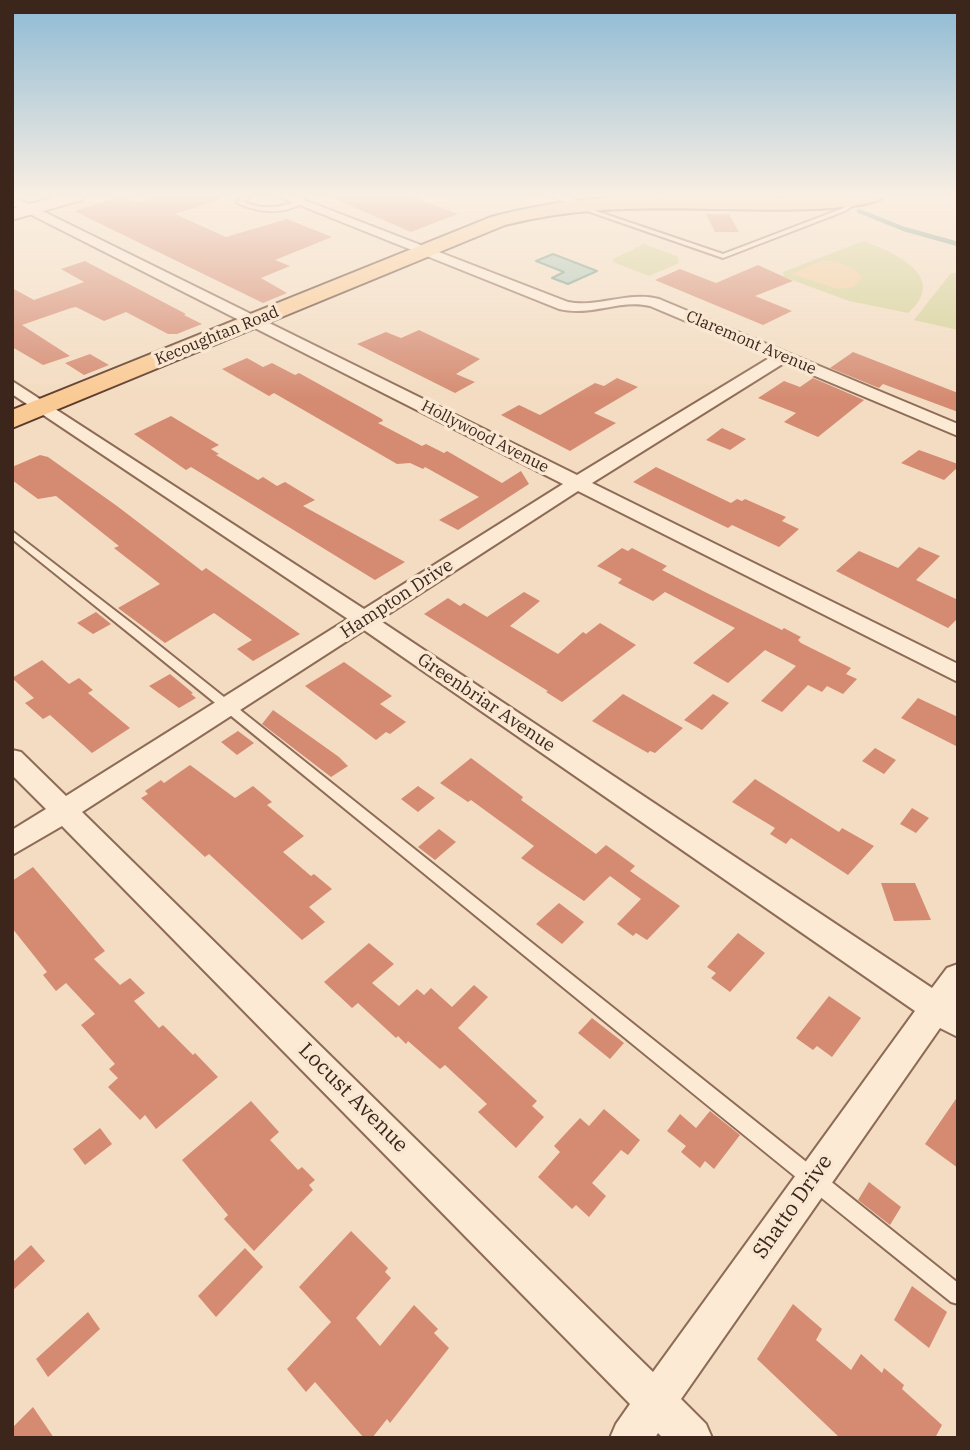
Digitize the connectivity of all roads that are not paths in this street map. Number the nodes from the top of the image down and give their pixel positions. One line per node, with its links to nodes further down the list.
1 (136, 264): 4 (street, Hollywood Avenue)
2 (393, 264): 4 (main road, Kecoughtan Road)
3 (453, 264): 5 (street, Claremont Avenue)
4 (254, 320): 7 (main road, Kecoughtan Road); 10 (street, Hollywood Avenue)
5 (783, 357): 9 (street, Claremont Avenue); 10 (street, Hampton Drive)
6 (12, 386): 7 (street, Greenbriar Avenue)
7 (44, 407): 8 (main road, Kecoughtan Road); 12 (street, Greenbriar Avenue)
8 (12, 420)
9 (958, 431)
10 (578, 484): 12 (street, Hampton Drive); 13 (street, Hollywood Avenue)
11 (12, 534): 14 (lane)
12 (364, 620): 14 (street, Hampton Drive); 19 (street, Greenbriar Avenue)
13 (958, 674)
14 (230, 705): 16 (street, Hampton Drive); 20 (lane)
15 (12, 759): 16 (street, Locust Avenue)
16 (65, 811): 17 (street, Hampton Drive); 22 (street, Locust Avenue)
17 (12, 844)
18 (958, 978): 19 (street, Shatto Drive)
19 (947, 1015): 20 (street, Shatto Drive)
20 (812, 1181): 21 (lane); 22 (street, Shatto Drive)
21 (958, 1295)
22 (656, 1401): 23 (street, Shatto Drive); 24 (street, Locust Avenue)
23 (630, 1438)
24 (692, 1438)

